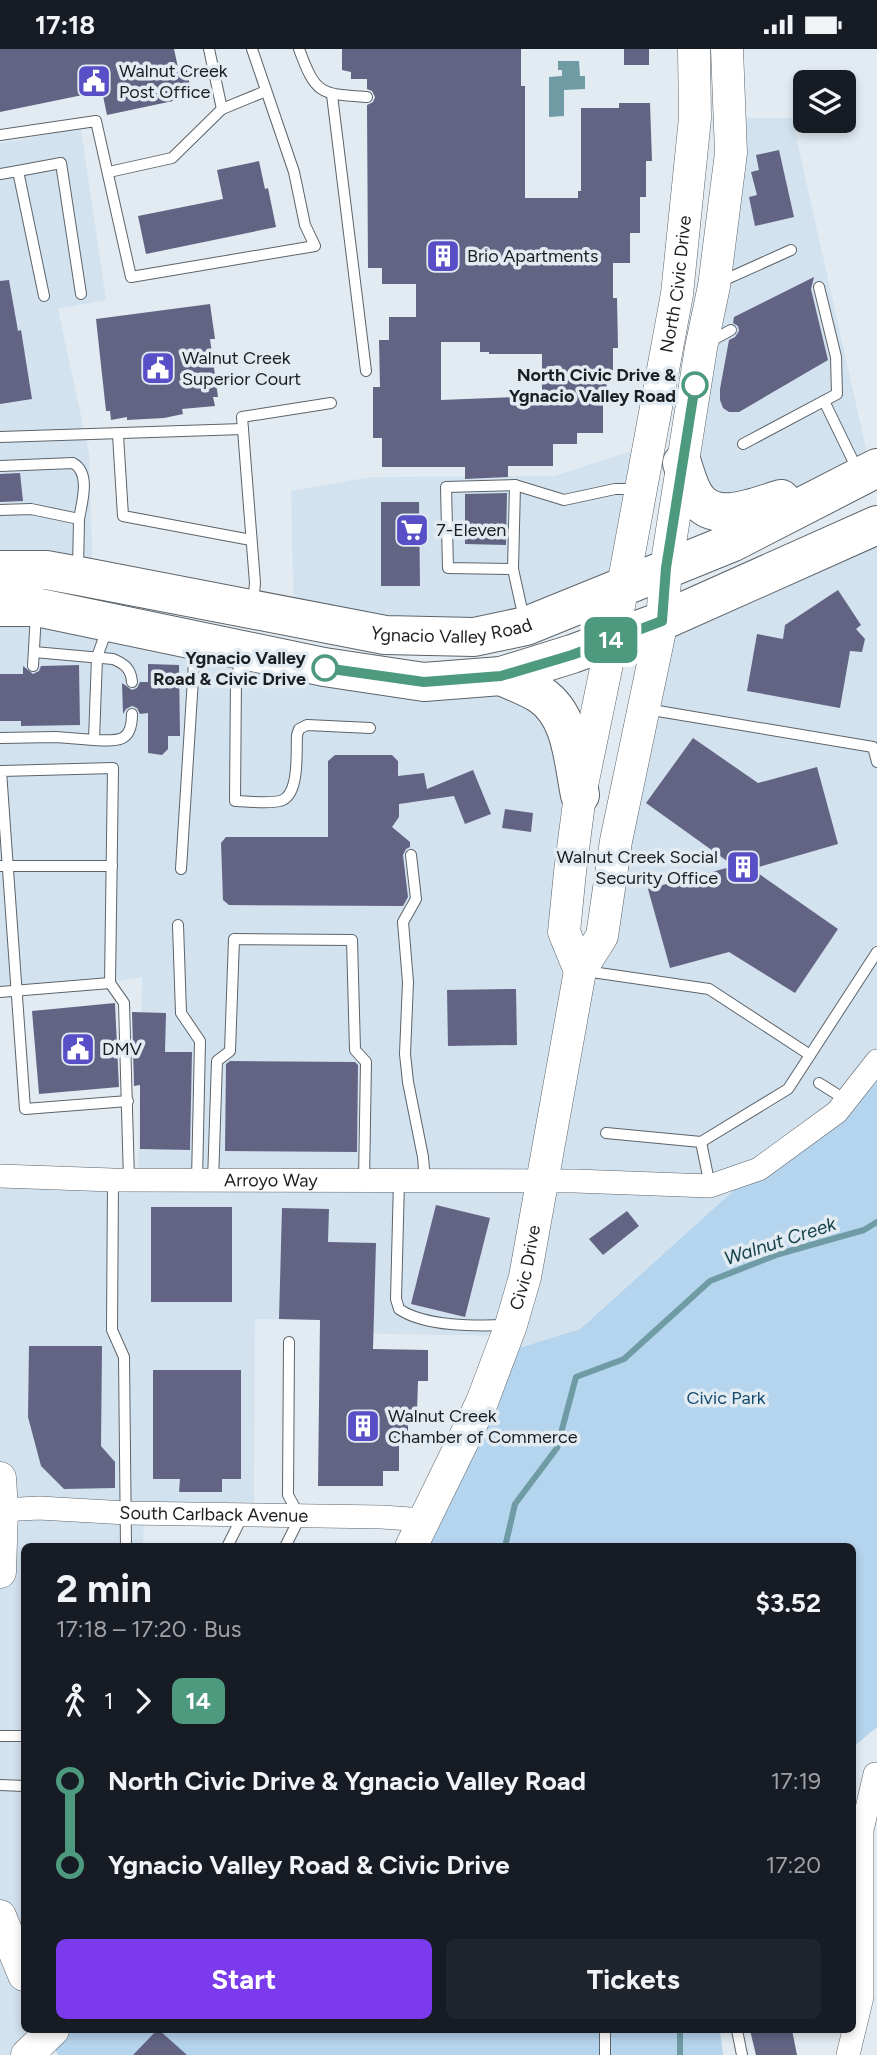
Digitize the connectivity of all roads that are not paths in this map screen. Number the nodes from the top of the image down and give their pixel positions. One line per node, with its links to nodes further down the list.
1 (209, 49): 9 (lane)
2 (252, 49): 6 (lane)
3 (299, 49): 7 (lane)
4 (694, 49): 32 (main road, North Civic Drive)
5 (727, 49): 15 (main road, North Civic Drive)
6 (266, 91): 9 (lane); 12 (lane)
7 (332, 95): 8 (lane); 21 (lane)
8 (367, 97)
9 (222, 109): 12 (lane)
10 (0, 135): 12 (lane)
11 (19, 171): 13 (lane); 17 (lane); 18 (lane)
12 (108, 172)
13 (0, 174)
14 (791, 250): 15 (lane)
15 (714, 286): 20 (main road, North Civic Drive)
16 (819, 287): 22 (lane)
17 (81, 294)
18 (44, 296)
19 (731, 330): 20 (lane)
20 (701, 348): 28 (main road, North Civic Drive)
21 (366, 371)
22 (824, 401): 27 (lane); 30 (lane)
23 (331, 403): 24 (lane)
24 (243, 429): 25 (lane); 36 (lane)
25 (118, 435): 26 (lane); 36 (lane)
26 (0, 437)
27 (743, 444)
28 (682, 463): 30 (highway); 37 (main road, North Civic Drive)
29 (0, 466): 34 (lane)
30 (861, 475): 37 (highway, Ygnacio Valley Road)
31 (515, 485): 32 (lane); 38 (lane); 38 (lane)
32 (640, 489): 41 (main road, North Civic Drive)
33 (0, 510): 34 (lane)
34 (79, 519): 40 (lane)
35 (877, 525): 44 (highway)
36 (251, 540): 43 (lane)
37 (666, 568): 41 (highway, Ygnacio Valley Road); 44 (main road, North Civic Drive)
38 (513, 569): 46 (lane)
39 (0, 570): 40 (highway, Ygnacio Valley Road)
40 (79, 576): 43 (highway, Ygnacio Valley Road)
41 (623, 586): 46 (highway, Ygnacio Valley Road); 47 (main road, North Civic Drive)
42 (18, 607): 45 (highway); 50 (lane)
43 (253, 609): 46 (highway, Ygnacio Valley Road)
44 (662, 621): 47 (highway); 57 (main road, Civic Drive)
45 (111, 622): 48 (highway); 52 (lane)
46 (526, 626)
47 (612, 639): 55 (highway); 63 (main road)
48 (195, 640): 49 (highway); 67 (lane)
49 (245, 651): 55 (highway); 59 (lane)
50 (34, 652): 51 (lane); 53 (lane)
51 (56, 653): 52 (lane); 54 (lane)
52 (97, 657): 56 (lane); 61 (lane)
53 (33, 666)
54 (56, 666)
55 (501, 676): 63 (highway)
56 (132, 682)
57 (643, 709): 62 (lane); 70 (main road, Civic Drive)
58 (132, 714): 61 (lane)
59 (370, 728)
60 (0, 738): 61 (lane)
61 (94, 740)
62 (877, 762)
63 (580, 795): 70 (main road)
64 (411, 855): 87 (lane)
65 (4, 866): 66 (lane); 66 (lane); 72 (lane)
66 (111, 866): 71 (lane)
67 (181, 869)
68 (178, 926): 84 (lane)
69 (877, 952): 74 (lane)
70 (580, 971): 74 (lane); 88 (main road, Civic Drive)
71 (110, 983): 72 (lane); 79 (lane)
72 (17, 990): 73 (lane); 79 (lane)
73 (0, 992)
74 (810, 1055): 81 (lane)
75 (877, 1061): 76 (street)
76 (869, 1081): 78 (street)
77 (819, 1083): 78 (lane)
78 (846, 1100): 89 (street)
79 (128, 1101): 83 (lane)
80 (606, 1133): 81 (lane)
81 (701, 1142): 89 (lane)
82 (0, 1175): 83 (street, Arroyo Way)
83 (121, 1180): 84 (street, Arroyo Way); 94 (lane)
84 (205, 1181): 85 (street, Arroyo Way); 85 (lane)
85 (365, 1181): 86 (street, Arroyo Way)
86 (399, 1181): 87 (street, Arroyo Way); 90 (lane)
87 (425, 1181): 88 (street, Arroyo Way)
88 (543, 1181): 89 (street, Arroyo Way); 90 (main road, Civic Drive)
89 (710, 1186)
90 (511, 1325): 97 (main road, Civic Drive)
91 (289, 1342): 96 (lane)
92 (0, 1478): 93 (main road)
93 (1, 1510): 94 (street, South Carlback Avenue); 101 (main road)
94 (127, 1513): 95 (street, South Carlback Avenue); 98 (lane)
95 (243, 1515): 96 (street, South Carlback Avenue); 99 (lane)
96 (300, 1517): 97 (street, South Carlback Avenue); 100 (lane)
97 (418, 1533)
98 (126, 1543)
99 (229, 1543)
100 (287, 1543)
101 (0, 1572)
102 (0, 1736): 103 (lane)
103 (21, 1736)
104 (876, 1774): 107 (street)
105 (0, 1785): 106 (lane)
106 (21, 1786)
107 (864, 1829): 109 (street)
108 (0, 1907): 110 (main road)
109 (857, 1909): 111 (street)
110 (9, 1935): 112 (main road)
111 (857, 1952): 113 (street)
112 (21, 1967)
113 (869, 1991): 114 (street)
114 (856, 2031)
115 (605, 2033): 118 (lane)
116 (738, 2033): 119 (lane)
117 (855, 2033): 120 (street)
118 (606, 2055)
119 (742, 2055)
120 (848, 2055)

